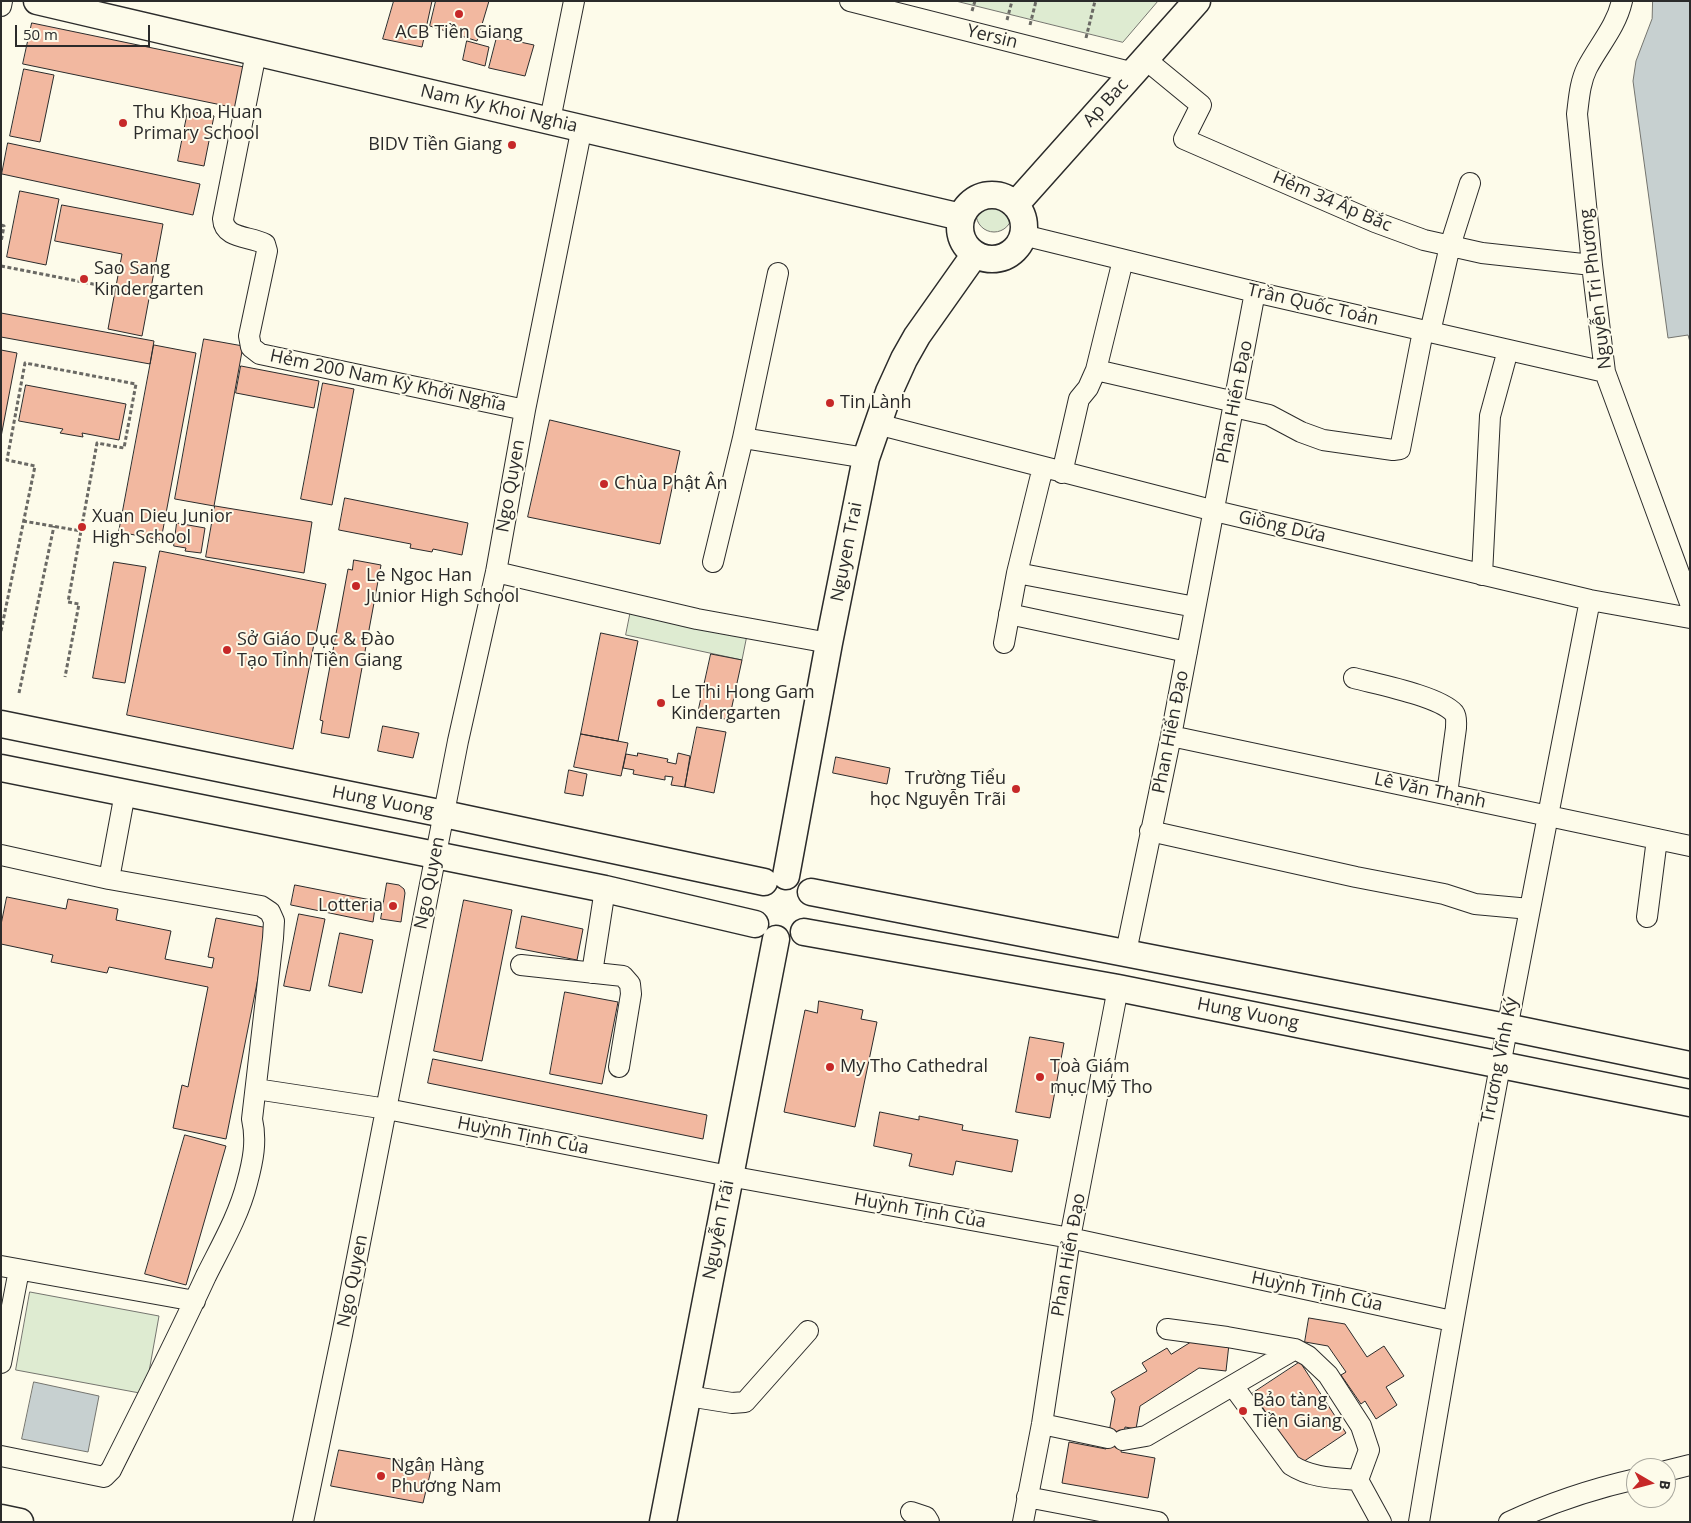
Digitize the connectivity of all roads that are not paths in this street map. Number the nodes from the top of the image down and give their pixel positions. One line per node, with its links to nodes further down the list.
1 (2, 1): 7 (street)
2 (37, 1): 8 (main road, Nam Ky Khoi Nghia)
3 (574, 1): 10 (street)
4 (850, 1): 9 (street, Yersin)
5 (1197, 1): 9 (main road, Ap Bac)
6 (1622, 1): 19 (street, Nguyễn Tri Phương)
7 (1, 6)
8 (256, 53): 10 (main road, Nam Ky Khoi Nghia); 27 (street, Hẻm 200 Nam Kỳ Khởi Nghĩa)
9 (1140, 66): 13 (main road, Ap Bac); 16 (street, Hẻm 34 Ấp Bắc)
10 (550, 120): 11 (main road, Nam Ky Khoi Nghia)
11 (582, 127): 14 (main road, Nam Ky Khoi Nghia); 27 (street, Ngo Quyen)
12 (1470, 183): 16 (street)
13 (1016, 205): 14 (main road); 15 (main road)
14 (961, 217): 17 (main road)
15 (1023, 235): 17 (main road); 18 (street, Trần Quốc Toản)
16 (1450, 246): 19 (street, Hẻm 34 Ấp Bắc); 22 (street)
17 (975, 254): 28 (main road, Nguyen Trai)
18 (1123, 260): 21 (street, Trần Quốc Toản); 24 (street)
19 (1592, 265): 25 (street, Nguyễn Tri Phương)
20 (778, 273): 29 (street)
21 (1255, 292): 22 (street, Trần Quốc Toản); 26 (street, Phan Hiến Đạo)
22 (1426, 331): 23 (street, Trần Quốc Toản); 26 (street)
23 (1508, 350): 25 (street, Trần Quốc Toản); 37 (street)
24 (1096, 370): 26 (street); 32 (street)
25 (1605, 372): 39 (street, Nguyễn Tri Phương)
26 (1234, 404): 33 (street, Phan Hiến Đạo)
27 (525, 410): 35 (street, Ngo Quyen)
28 (877, 424): 30 (main road, Nguyen Trai); 31 (street, Giồng Dứa)
29 (743, 438): 30 (street); 34 (street)
30 (866, 458): 43 (main road, Nguyen Trai)
31 (1043, 467): 32 (street, Giồng Dứa); 36 (street)
32 (1062, 473): 33 (street, Giồng Dứa)
33 (1214, 511): 37 (street, Giồng Dứa); 40 (street, Phan Hiển Đạo)
34 (713, 562)
35 (496, 572): 43 (street); 52 (street, Ngo Quyen)
36 (1018, 573): 40 (street); 41 (street)
37 (1482, 574): 38 (street, Giồng Dứa)
38 (1590, 600): 42 (street, Giồng Dứa); 53 (street, Trương Vĩnh Ký)
39 (1690, 603)
40 (1195, 607): 45 (street, Phan Hiển Đạo)
41 (1009, 614): 44 (street); 45 (street)
42 (1690, 618)
43 (829, 642): 60 (main road, Nguyen Trai)
44 (1004, 643)
45 (1187, 652): 48 (street, Phan Hiển Đạo)
46 (1354, 678): 51 (street)
47 (1, 724): 52 (main road, Hung Vuong)
48 (1171, 736): 51 (street, Lê Văn Thạnh); 54 (street, Phan Hiển Đạo)
49 (1, 768): 50 (main road)
50 (125, 793): 57 (main road); 59 (street)
51 (1447, 794): 53 (street, Lê Văn Thạnh)
52 (444, 814): 57 (street, Ngo Quyen); 60 (main road, Hung Vuong)
53 (1548, 816): 55 (street, Lê Văn Thạnh); 63 (street, Trương Vĩnh Ký)
54 (1150, 831): 63 (street); 68 (street, Phan Hiển Đạo)
55 (1657, 839): 56 (street, Lê Văn Thạnh); 64 (street)
56 (1690, 846)
57 (435, 854): 61 (main road); 78 (street, Ngo Quyen)
58 (1, 855): 59 (street)
59 (110, 878): 76 (street)
60 (775, 879): 62 (main road); 65 (main road, Nguyen Trai)
61 (605, 889): 65 (main road); 70 (street)
62 (811, 892): 66 (main road); 68 (main road)
63 (1530, 909): 72 (street, Trương Vĩnh Ký)
64 (1647, 917)
65 (755, 924): 67 (main road)
66 (804, 932): 67 (main road); 71 (main road, Hung Vuong)
67 (776, 939): 79 (main road, Nguyễn Trãi)
68 (1126, 952): 72 (main road)
69 (521, 965): 70 (street)
70 (592, 973): 75 (street)
71 (1118, 988): 73 (main road, Hung Vuong); 80 (street, Phan Hiển Đạo)
72 (1506, 1026): 73 (street, Trương Vĩnh Ký); 74 (main road)
73 (1499, 1065): 77 (main road, Hung Vuong); 83 (street, Trương Vĩnh Ký)
74 (1690, 1065)
75 (618, 1067)
76 (256, 1089): 78 (street, Huỳnh Tịnh Của); 82 (street)
77 (1690, 1104)
78 (387, 1109): 79 (street, Huỳnh Tịnh Của); 100 (street, Ngo Quyen)
79 (729, 1176): 80 (street, Huỳnh Tịnh Của); 89 (main road, Nguyễn Trãi)
80 (1070, 1238): 83 (street, Huỳnh Tịnh Của); 90 (street, Phan Hiển Đạo)
81 (10, 1268): 82 (street); 87 (street)
82 (195, 1301): 91 (street)
83 (1452, 1321): 106 (street, Trương Vĩnh Ký)
84 (1167, 1330): 86 (street)
85 (808, 1332): 89 (street)
86 (1295, 1349): 88 (street); 94 (street)
87 (1, 1363)
88 (1233, 1386): 90 (street); 94 (street)
89 (688, 1396): 101 (main road, Nguyễn Trãi)
90 (1042, 1424): 96 (street, Phan Hiển Đạo)
91 (1, 1456)
92 (1690, 1465): 93 (street)
93 (1676, 1468)
94 (1358, 1480): 105 (street)
95 (1626, 1480): 107 (street)
96 (1027, 1497): 103 (street, Phan Hiển Đạo); 104 (street)
97 (911, 1512): 102 (street)
98 (1, 1518): 99 (main road)
99 (20, 1522)
100 (303, 1522)
101 (663, 1522)
102 (929, 1522)
103 (1023, 1522)
104 (1158, 1522)
105 (1381, 1522)
106 (1419, 1522)
107 (1509, 1522)

